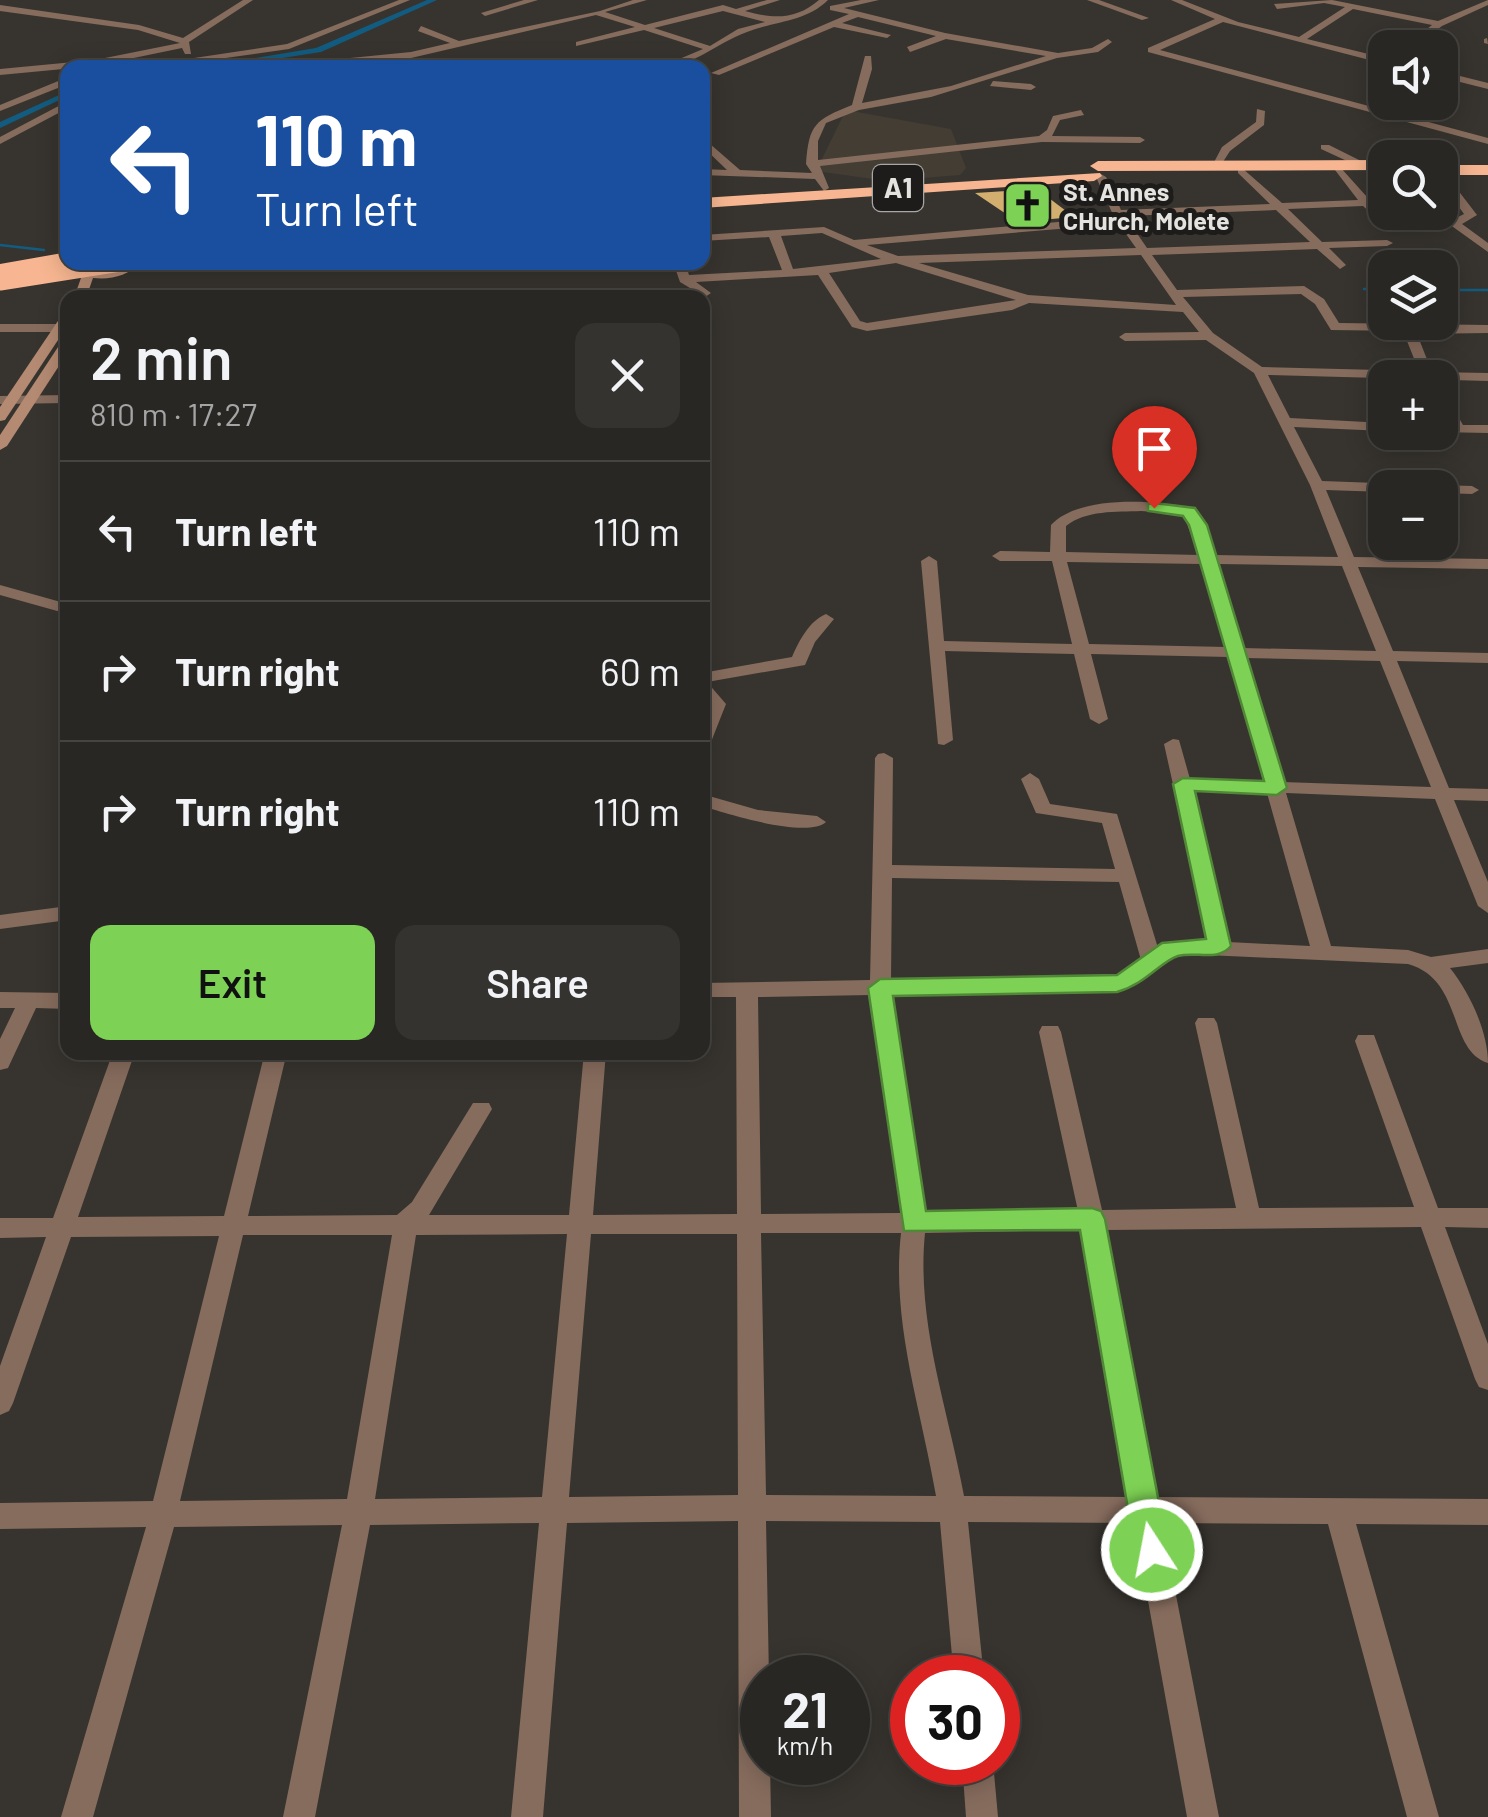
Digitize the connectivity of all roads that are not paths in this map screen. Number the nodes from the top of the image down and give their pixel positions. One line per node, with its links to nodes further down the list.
1 (249, 0): 35 (street)
2 (406, 0): 46 (street)
3 (534, 0): 27 (street)
4 (643, 0): 18 (street)
5 (776, 0): 19 (street)
6 (824, 0): 20 (street)
7 (875, 0): 15 (street)
8 (1091, 0): 16 (street)
9 (1175, 0): 23 (street)
10 (1321, 0): 13 (street); 17 (street)
11 (1140, 2): 16 (street)
12 (1478, 2): 26 (street)
13 (1277, 6)
14 (0, 8): 35 (street)
15 (833, 8): 20 (street); 21 (street)
16 (1112, 8): 22 (street)
17 (1351, 8): 26 (street); 33 (street)
18 (604, 10)
19 (738, 10): 24 (street); 28 (street)
20 (810, 12): 24 (street)
21 (857, 14): 25 (street); 32 (street)
22 (1145, 18)
23 (1220, 20): 33 (street); 67 (street)
24 (775, 22): 38 (street)
25 (830, 24): 31 (street); 53 (street)
26 (1439, 24): 30 (street)
27 (524, 28): 28 (street); 36 (street)
28 (641, 28): 37 (street); 38 (street)
29 (421, 29): 36 (street)
30 (1431, 30)
31 (888, 36)
32 (946, 36): 39 (street); 40 (street)
33 (1300, 40): 41 (street)
34 (1108, 42): 40 (street)
35 (185, 43): 44 (street); 45 (street)
36 (459, 44): 47 (street)
37 (579, 44)
38 (711, 49): 48 (street)
39 (910, 49)
40 (1058, 56): 56 (street)
41 (1368, 57)
42 (868, 58): 59 (street)
43 (2, 60): 50 (street); 51 (street)
44 (116, 60)
45 (191, 60)
46 (209, 60)
47 (363, 60)
48 (683, 60)
49 (60, 66): 50 (street)
50 (52, 67): 51 (street)
51 (18, 69): 52 (street)
52 (0, 72)
53 (716, 73)
54 (1458, 78): 58 (street)
55 (60, 83): 60 (street)
56 (978, 84): 57 (street); 59 (street)
57 (1031, 86)
58 (1488, 86)
59 (858, 106): 70 (street)
60 (0, 108)
61 (60, 108): 66 (street)
62 (1260, 111): 72 (street)
63 (1081, 113): 64 (street)
64 (1042, 138): 65 (street); 70 (street)
65 (1140, 140)
66 (0, 141)
67 (1488, 141)
68 (1325, 147): 71 (street)
69 (710, 148): 81 (street)
70 (811, 164): 82 (street)
71 (1364, 165): 72 (highway, A1); 73 (highway, A1)
72 (1215, 166): 80 (highway, A1)
73 (1368, 166)
74 (1488, 167): 76 (highway)
75 (1368, 169): 77 (highway, A1)
76 (1458, 169)
77 (1340, 170): 78 (highway, A1); 86 (street)
78 (1242, 171): 80 (highway, A1); 87 (street)
79 (710, 172): 81 (street)
80 (1099, 172): 82 (highway, A1); 85 (highway, A1); 90 (street)
81 (738, 174): 82 (street)
82 (821, 182): 84 (highway, A1)
83 (1458, 197): 88 (street)
84 (710, 199)
85 (710, 199)
86 (1366, 203): 87 (street)
87 (1283, 209): 90 (street); 97 (street)
88 (1470, 215): 89 (street); 91 (street)
89 (1488, 215)
90 (1120, 217): 96 (street); 99 (street)
91 (1458, 221)
92 (1458, 222): 98 (street)
93 (774, 234): 94 (street); 96 (street); 108 (street)
94 (710, 238)
95 (1388, 243): 97 (street)
96 (851, 244): 101 (street)
97 (1320, 245): 99 (street); 102 (street)
98 (1488, 249)
99 (1146, 252): 101 (street); 113 (street)
100 (60, 257): 109 (highway)
101 (896, 260): 107 (street); 114 (street)
102 (1340, 265)
103 (60, 270): 109 (highway)
104 (71, 270): 109 (highway, bridge)
105 (124, 270): 111 (main road)
106 (681, 270): 110 (street)
107 (821, 271): 108 (street); 114 (street)
108 (789, 274): 110 (street)
109 (0, 275)
110 (684, 279): 112 (street)
111 (103, 290)
112 (700, 290)
113 (1174, 294): 115 (street); 116 (street)
114 (1027, 299): 115 (street)
115 (1188, 309): 122 (street)
116 (1368, 327)
117 (0, 328): 118 (street)
118 (60, 328)
119 (1458, 328): 120 (street)
120 (1488, 329)
121 (60, 334): 130 (main road)
122 (1210, 336): 123 (street); 125 (street)
123 (1124, 337)
124 (60, 338): 129 (main road)
125 (1259, 371): 126 (street); 133 (street)
126 (1368, 374)
127 (1458, 376): 128 (street)
128 (1488, 376)
129 (30, 399): 130 (street); 131 (street); 137 (main road)
130 (6, 400): 132 (main road)
131 (60, 400)
132 (0, 417)
133 (1284, 422): 134 (street); 138 (street)
134 (1368, 426)
135 (1459, 429): 136 (street)
136 (1488, 429)
137 (0, 446)
138 (1318, 485): 139 (street); 146 (street)
139 (1368, 487)
140 (1458, 490): 141 (street)
141 (1472, 490)
142 (1058, 555): 143 (street); 144 (street); 144 (street); 152 (street)
143 (1000, 556)
144 (1208, 556): 146 (street); 153 (street)
145 (929, 561): 151 (street)
146 (1348, 561): 147 (street); 154 (street)
147 (1487, 565)
148 (0, 590): 149 (street)
149 (60, 607)
150 (826, 619): 156 (street)
151 (937, 646): 152 (street); 160 (street)
152 (1082, 648): 153 (street); 158 (street)
153 (1236, 653): 154 (street); 165 (street)
154 (1389, 656): 155 (street); 166 (street)
155 (1488, 658)
156 (710, 677)
157 (710, 696): 159 (street)
158 (1099, 719)
159 (710, 722)
160 (944, 740)
161 (1172, 744): 164 (street)
162 (884, 758): 170 (street)
163 (1030, 779): 171 (street)
164 (1183, 784): 165 (street); 175 (street)
165 (1277, 788): 166 (street); 176 (street)
166 (1442, 794): 167 (street); 172 (street)
167 (1488, 794)
168 (710, 802): 169 (street)
169 (816, 822)
170 (882, 871): 171 (street); 180 (street)
171 (1126, 876): 178 (street)
172 (1488, 906)
173 (60, 914): 174 (street)
174 (0, 922)
175 (1219, 946): 176 (street); 178 (street)
176 (1322, 951): 179 (street)
177 (1488, 956): 179 (street)
178 (1152, 963): 180 (street)
179 (1434, 963): 189 (street)
180 (880, 988): 182 (street); 201 (street)
181 (710, 990): 182 (street)
182 (747, 990): 200 (street)
183 (0, 1000): 185 (street)
184 (60, 1000): 185 (street)
185 (28, 1001): 193 (street)
186 (1206, 1024): 195 (street)
187 (1050, 1032): 198 (street)
188 (1366, 1041): 196 (street)
189 (1488, 1054)
190 (121, 1060): 203 (street)
191 (274, 1060): 205 (street)
192 (594, 1060): 202 (street)
193 (0, 1062)
194 (482, 1109): 199 (street)
195 (1249, 1215): 196 (street); 198 (street)
196 (1429, 1217): 197 (street); 206 (street)
197 (1488, 1218)
198 (1092, 1219): 201 (street); 210 (street)
199 (406, 1222): 202 (street); 205 (street); 213 (street)
200 (748, 1222): 201 (street); 202 (street); 208 (street)
201 (914, 1223): 209 (street)
202 (581, 1226): 215 (street)
203 (62, 1227): 204 (street); 205 (street); 207 (street)
204 (0, 1228)
205 (234, 1228): 212 (street)
206 (1488, 1379)
207 (0, 1403)
208 (751, 1508): 209 (street); 215 (street); 222 (street)
209 (952, 1510): 210 (street); 217 (street)
210 (1144, 1511): 211 (street); 224 (street)
211 (1338, 1511): 214 (street); 225 (street)
212 (164, 1512): 213 (street); 216 (street); 219 (street)
213 (359, 1512): 215 (street); 220 (street)
214 (1488, 1512)
215 (556, 1513): 221 (street)
216 (0, 1516)
217 (967, 1655)
218 (979, 1785): 223 (street)
219 (77, 1817)
220 (299, 1817)
221 (527, 1817)
222 (756, 1817)
223 (982, 1817)
224 (1203, 1817)
225 (1423, 1817)

